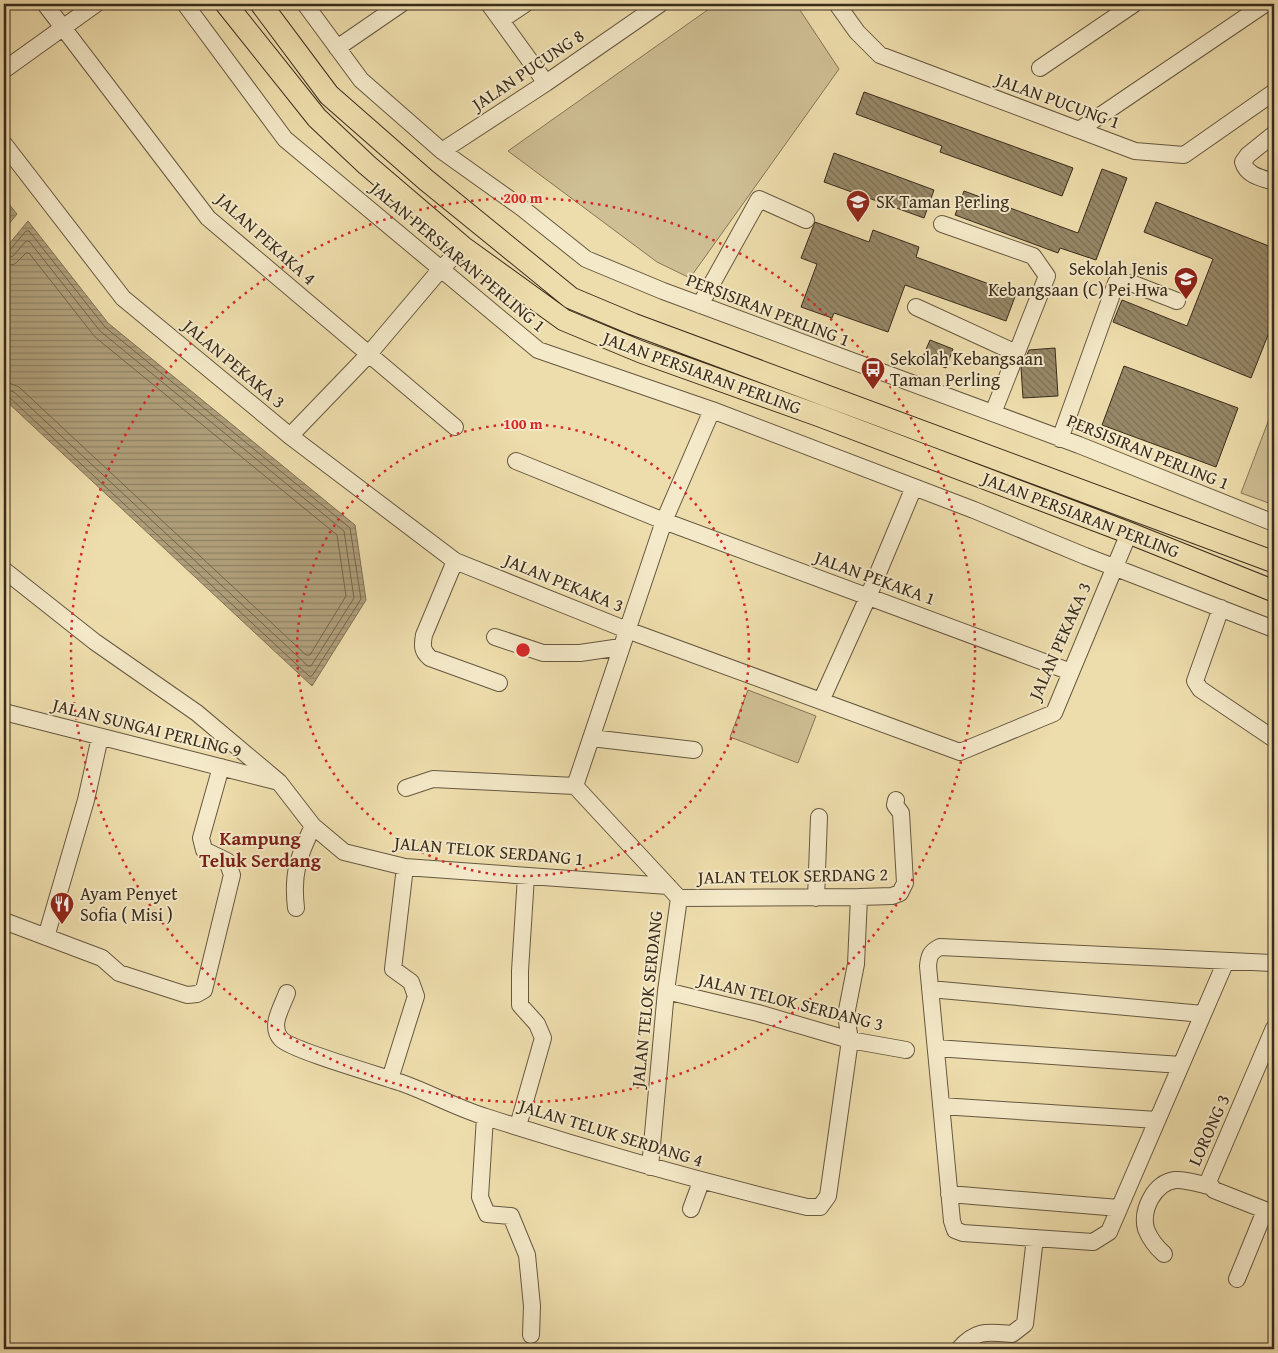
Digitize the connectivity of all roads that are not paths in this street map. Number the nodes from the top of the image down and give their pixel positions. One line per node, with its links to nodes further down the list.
1 (45, 4): 15 (street, JALAN PEKAKA 4)
2 (96, 4): 15 (street)
3 (185, 4): 29 (street, JALAN PERSIARAN PERLING 1)
4 (226, 4): 28 (main road, JALAN PERSIARAN PERLING)
5 (260, 4): 46 (main road, JALAN PERSIARAN PERLING)
6 (305, 4): 16 (street)
7 (398, 4): 16 (street)
8 (489, 4): 14 (street)
9 (524, 4): 14 (street)
10 (660, 4): 19 (street, JALAN PUCUNG 8)
11 (838, 4): 21 (street, JALAN PUCUNG 1)
12 (1134, 4): 17 (street)
13 (1265, 4): 21 (street)
14 (500, 20): 19 (street)
15 (62, 28): 18 (street); 34 (street, JALAN PEKAKA 4)
16 (337, 48): 24 (street)
17 (1040, 68)
18 (4, 70)
19 (546, 83): 24 (street, JALAN PUCUNG 8)
20 (1274, 92): 21 (street, JALAN PUCUNG 1)
21 (1079, 130)
22 (1274, 134): 25 (street)
23 (4, 144): 38 (street, JALAN PEKAKA 3)
24 (442, 151): 31 (street, PERSISIRAN PERLING 1)
25 (1274, 182)
26 (806, 220): 31 (street)
27 (942, 224): 33 (street)
28 (463, 247): 29 (street); 44 (main road, JALAN PERSIARAN PERLING)
29 (440, 270): 34 (street); 35 (street, JALAN PERSIARAN PERLING 1)
30 (1177, 301): 39 (street)
31 (700, 305): 36 (street, PERSISIRAN PERLING 1)
32 (916, 307): 33 (street)
33 (1016, 353): 36 (street)
34 (368, 355): 37 (street, JALAN PEKAKA 4); 38 (street)
35 (712, 410): 41 (street, JALAN PERSIARAN PERLING 1); 42 (street)
36 (993, 412): 39 (street, PERSISIRAN PERLING 1)
37 (456, 427)
38 (290, 436): 45 (street, JALAN PEKAKA 3)
39 (1060, 439): 43 (street, PERSISIRAN PERLING 1)
40 (516, 461): 42 (street, JALAN PEKAKA 1)
41 (914, 487): 47 (street, JALAN PERSIARAN PERLING 1); 50 (street)
42 (664, 521): 50 (street, JALAN PEKAKA 1); 53 (street)
43 (1274, 524)
44 (1129, 533): 47 (street, JALAN PEKAKA 3); 49 (main road, JALAN PERSIARAN PERLING)
45 (455, 561): 53 (street, JALAN PEKAKA 3); 57 (street)
46 (1274, 562)
47 (1114, 568): 51 (street); 56 (street, JALAN PEKAKA 3)
48 (4, 570): 65 (street, JALAN TELOK SERDANG 1)
49 (1274, 591)
50 (868, 596): 56 (street, JALAN PEKAKA 1); 58 (street)
51 (1221, 608): 52 (street); 62 (street)
52 (1274, 629)
53 (627, 630): 55 (street); 58 (street, JALAN PEKAKA 3)
54 (495, 637): 55 (street)
55 (621, 647): 61 (street)
56 (1071, 672): 58 (street, JALAN PEKAKA 3)
57 (499, 683)
58 (821, 701)
59 (4, 712): 60 (street, JALAN SUNGAI PERLING 9)
60 (100, 736): 64 (street, JALAN SUNGAI PERLING 9); 78 (street)
61 (591, 738): 63 (street); 66 (street)
62 (1274, 739)
63 (694, 750)
64 (220, 767): 65 (street, JALAN SUNGAI PERLING 9); 78 (street)
65 (280, 782): 70 (street, JALAN TELOK SERDANG 1)
66 (575, 786): 67 (street); 73 (street, JALAN TELOK SERDANG)
67 (406, 788)
68 (896, 800): 74 (street, JALAN TELOK SERDANG 2)
69 (819, 817): 75 (street)
70 (313, 826): 71 (street, JALAN TELOK SERDANG 1); 76 (street)
71 (405, 867): 72 (street, JALAN TELOK SERDANG 1); 90 (street)
72 (526, 876): 73 (street, JALAN TELOK SERDANG 1); 94 (street)
73 (673, 892): 75 (street, JALAN TELOK SERDANG 2); 82 (street, JALAN TELOK SERDANG)
74 (859, 897): 75 (street, JALAN TELOK SERDANG 2); 86 (street)
75 (816, 898)
76 (296, 908)
77 (4, 922): 78 (street)
78 (46, 937)
79 (1226, 961): 80 (street); 81 (street); 84 (street)
80 (1274, 963)
81 (930, 989): 84 (street); 87 (street)
82 (666, 992): 86 (street, JALAN TELOK SERDANG 3); 95 (street, JALAN TELOK SERDANG)
83 (287, 993): 90 (street, JALAN TELUK SERDANG 4)
84 (1203, 1014): 89 (street)
85 (1274, 1028): 97 (street, LORONG 3)
86 (850, 1040): 88 (street, JALAN TELOK SERDANG 3); 96 (street, JALAN TELUK SERDANG 4)
87 (936, 1048): 89 (street); 91 (street)
88 (906, 1050)
89 (1181, 1065): 93 (street)
90 (390, 1079): 92 (street, JALAN TELUK SERDANG 4)
91 (941, 1106): 93 (street); 98 (street)
92 (485, 1117): 94 (street, JALAN TELUK SERDANG 4); 105 (street)
93 (1157, 1120): 99 (street)
94 (518, 1126): 95 (street, JALAN TELUK SERDANG 4)
95 (650, 1167): 96 (street, JALAN TELUK SERDANG 4)
96 (701, 1182): 100 (street)
97 (1209, 1186): 101 (street, LORONG 3); 103 (street)
98 (949, 1194): 99 (street); 102 (street)
99 (1119, 1208): 102 (street)
100 (691, 1209)
101 (1272, 1212): 104 (street)
102 (1035, 1238): 106 (street)
103 (1164, 1254)
104 (1237, 1279)
105 (531, 1335)
106 (958, 1349)

